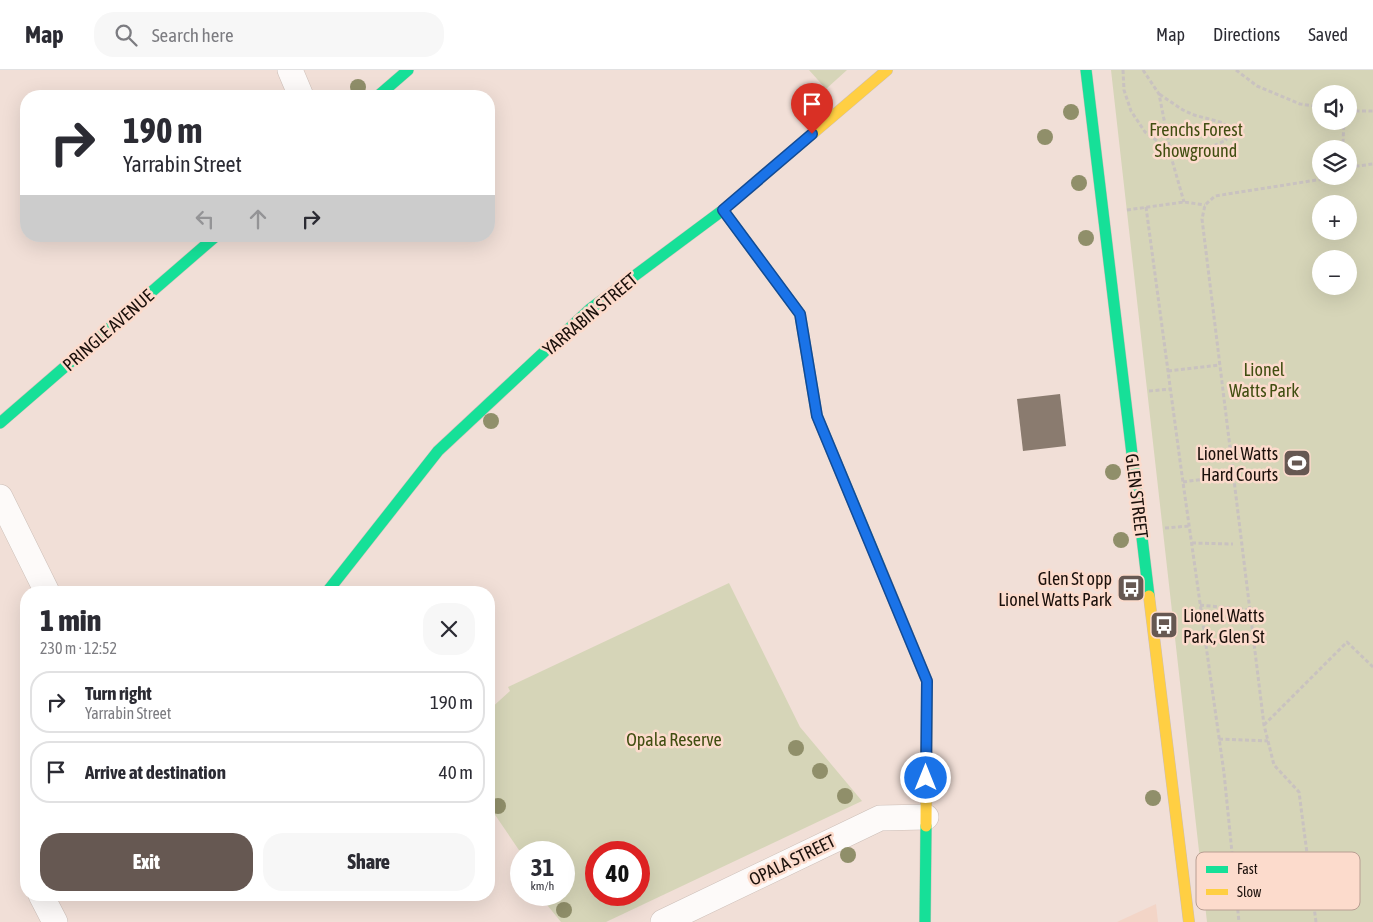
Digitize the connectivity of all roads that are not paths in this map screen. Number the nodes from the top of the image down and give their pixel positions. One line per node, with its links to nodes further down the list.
1 (290, 70): 5 (street)
2 (408, 70): 6 (street)
3 (887, 70): 7 (street, YARRABIN STREET)
4 (1086, 70): 18 (street, GLEN STREET)
5 (298, 90)
6 (385, 90)
7 (723, 210): 12 (street, YARRABIN STREET); 13 (street)
8 (209, 242): 9 (street, PRINGLE AVENUE)
9 (0, 423)
10 (0, 496): 11 (street)
11 (44, 586)
12 (332, 586)
13 (926, 817): 16 (street, OPALA STREET); 17 (street)
14 (44, 901): 15 (street)
15 (55, 922)
16 (663, 922)
17 (925, 922)
18 (1189, 922)

